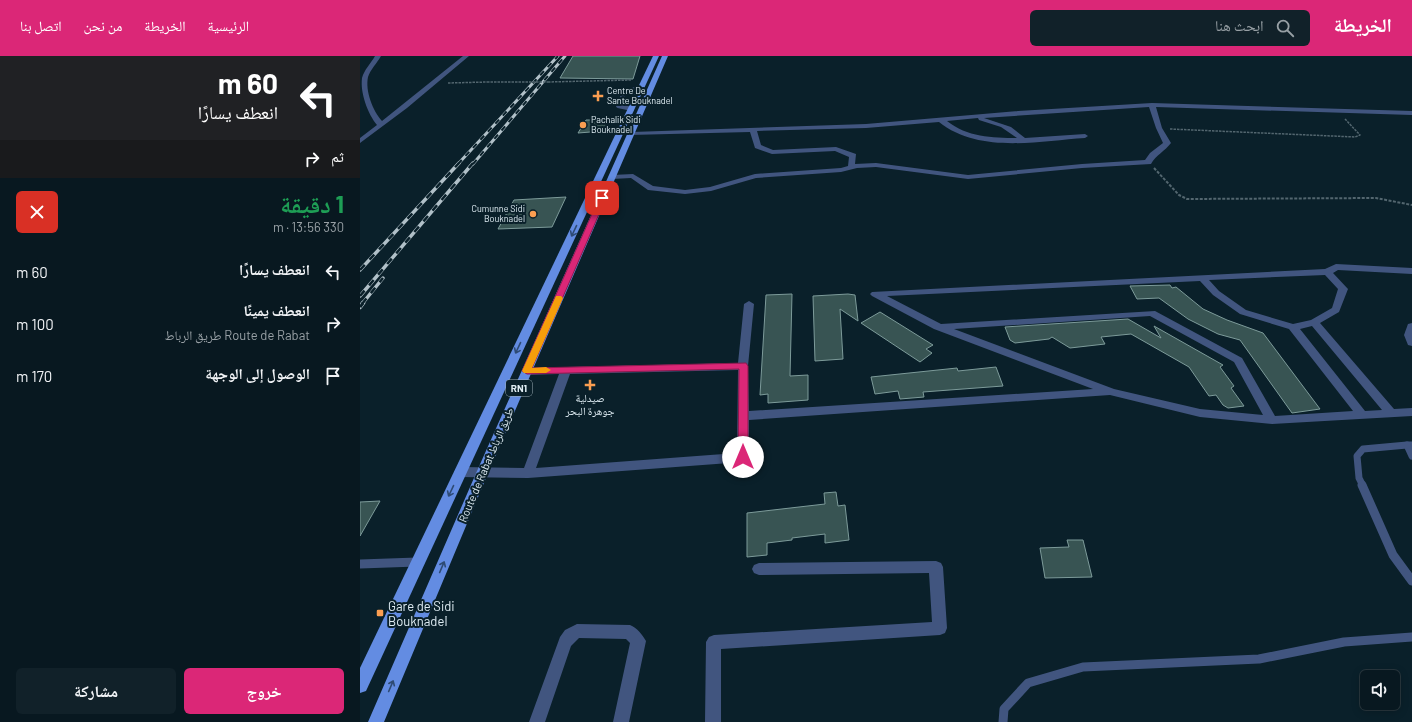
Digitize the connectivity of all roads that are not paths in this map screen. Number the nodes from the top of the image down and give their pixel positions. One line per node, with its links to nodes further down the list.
1 (378, 56): 10 (street)
2 (466, 56): 10 (street)
3 (656, 56): 5 (main road, Route de Rabat طريق الرباط / RN1)
4 (665, 56): 5 (main road, Route de Rabat طريق الرباط / RN1)
5 (646, 85): 14 (main road, Route de Rabat طريق الرباط / RN1); 18 (main road, Route de Rabat طريق الرباط / RN1)
6 (1152, 104): 7 (street); 8 (street); 20 (street)
7 (1412, 113)
8 (976, 118): 9 (street); 16 (street)
9 (941, 120): 11 (street); 16 (street)
10 (382, 125): 13 (street)
11 (753, 130): 14 (street); 20 (street)
12 (360, 133): 13 (street)
13 (370, 133): 17 (street)
14 (632, 134): 19 (main road, Route de Rabat طريق الرباط / RN1)
15 (1085, 136): 16 (street)
16 (1022, 139)
17 (360, 141)
18 (605, 166): 19 (main road); 43 (main road, Route de Rabat طريق الرباط / RN1, one-way to 43)
19 (617, 166): 21 (main road, Route de Rabat طريق الرباط / RN1)
20 (851, 168): 21 (street)
21 (612, 177): 33 (main road, Route de Rabat طريق الرباط / RN1)
22 (1327, 272): 23 (street); 24 (street); 26 (street)
23 (1412, 272)
24 (1202, 278): 28 (street); 29 (street)
25 (749, 304): 31 (street)
26 (1314, 322): 29 (street); 35 (street)
27 (1412, 326): 30 (street)
28 (938, 327): 34 (street); 39 (street)
29 (1293, 327): 37 (street)
30 (1412, 343)
31 (743, 366): 32 (street); 38 (street)
32 (566, 370): 33 (street); 44 (street)
33 (527, 371): 42 (main road, Route de Rabat طريق الرباط / RN1)
34 (1112, 392): 38 (street); 39 (street)
35 (1390, 412): 36 (street); 37 (street)
36 (1412, 412)
37 (1361, 414): 39 (street)
38 (742, 416): 44 (street)
39 (1272, 420)
40 (1409, 445): 41 (lane); 48 (lane)
41 (1412, 456)
42 (483, 471): 43 (street); 44 (street); 51 (main road, Route de Rabat طريق الرباط / RN1, one-way to 42)
43 (460, 472): 45 (main road, Route de Rabat طريق الرباط / RN1, one-way to 45)
44 (528, 473)
45 (417, 562): 46 (lane); 50 (main road, Route de Rabat طريق الرباط / RN1)
46 (360, 564)
47 (759, 569): 54 (street)
48 (1412, 581)
49 (1412, 637): 55 (lane)
50 (360, 685)
51 (376, 722)
52 (537, 722): 53 (street)
53 (621, 722)
54 (713, 722)
55 (1003, 722)

